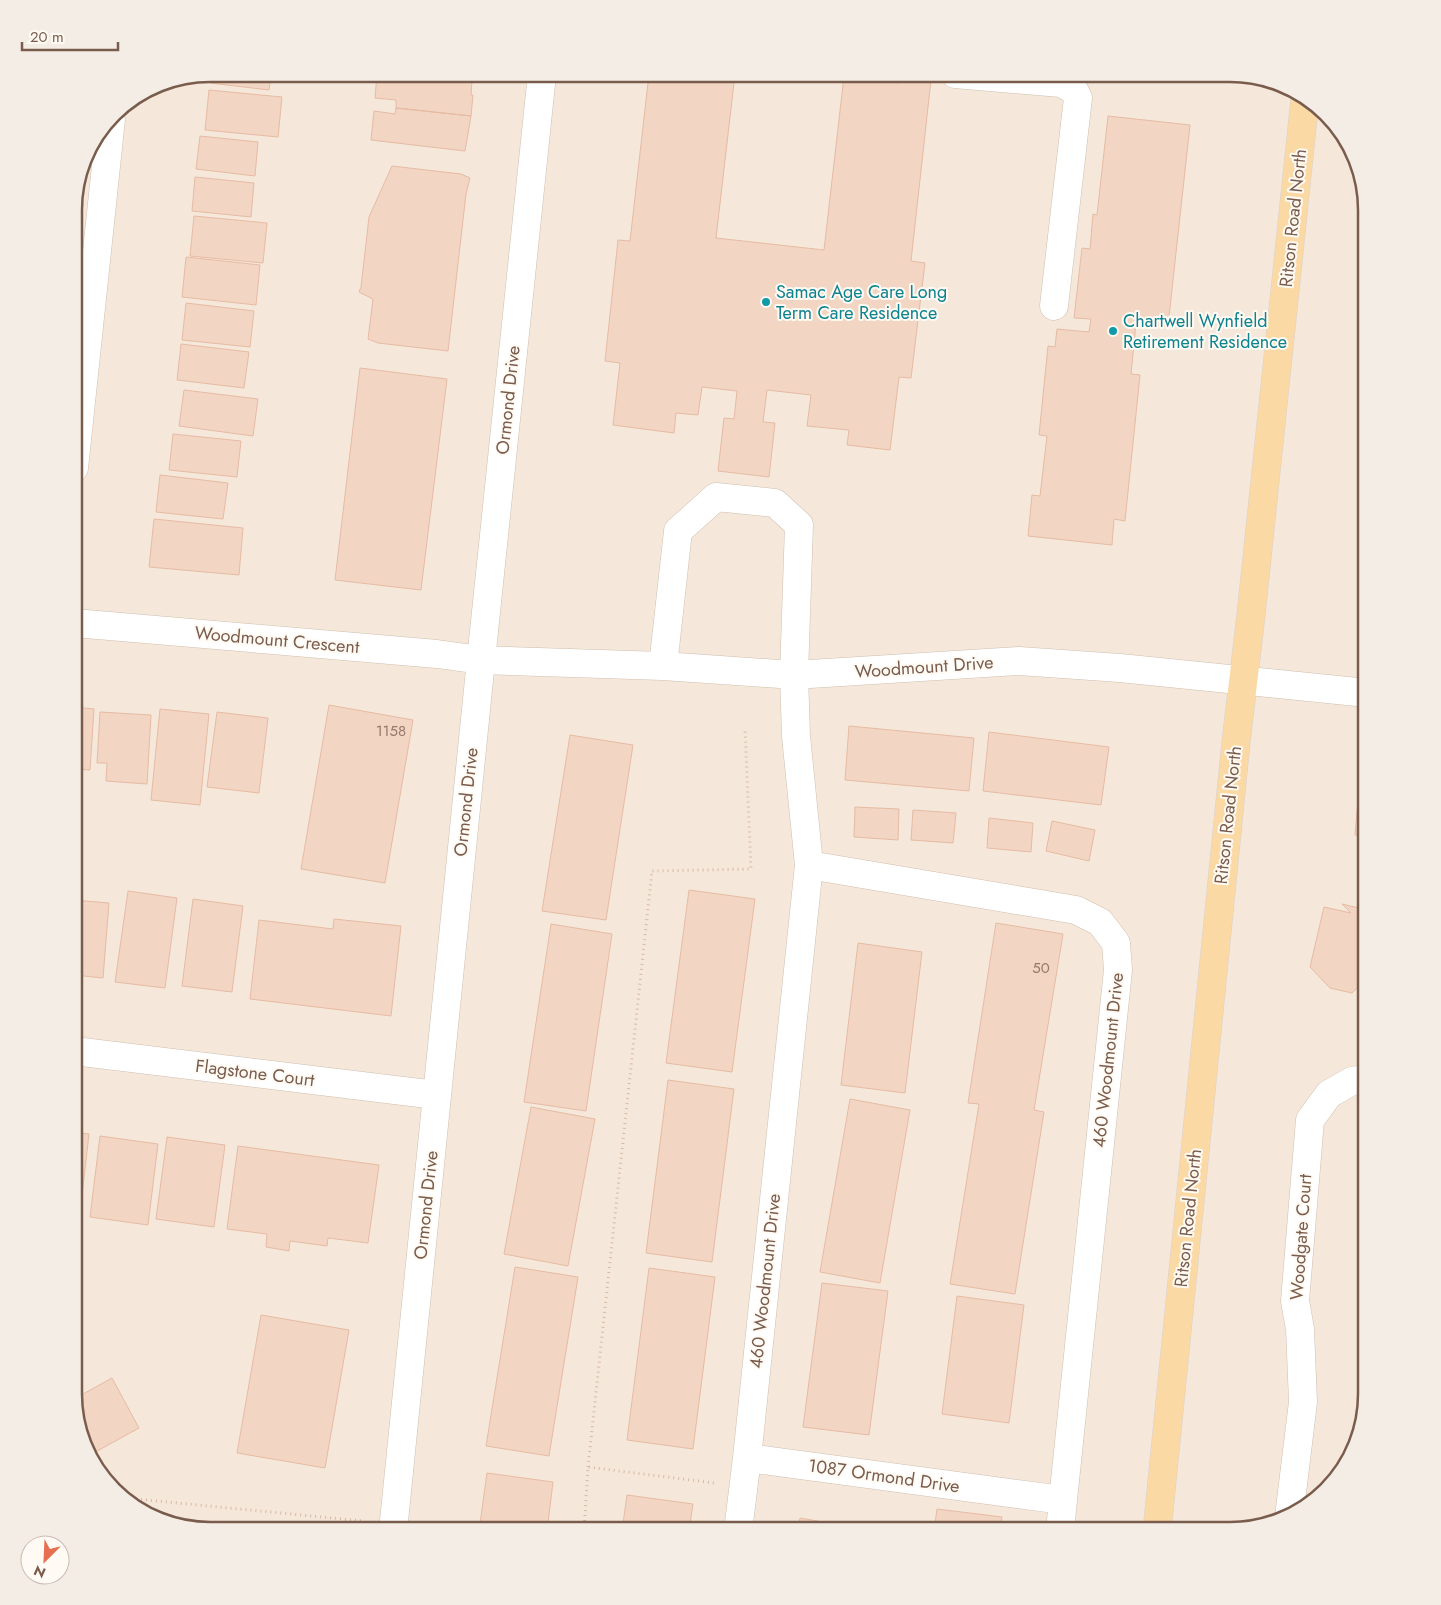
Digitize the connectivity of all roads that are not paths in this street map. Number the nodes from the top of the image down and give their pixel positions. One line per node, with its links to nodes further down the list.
1 (541, 83): 8 (street, Ormond Drive)
2 (1062, 83): 5 (street)
3 (1304, 106): 11 (main road, Ritson Road North)
4 (110, 131): 6 (street)
5 (1054, 306)
6 (83, 385)
7 (83, 624): 8 (street, Woodmount Crescent)
8 (481, 660): 9 (street, Woodmount Drive); 16 (street, Ormond Drive)
9 (663, 666): 10 (street, Woodmount Drive); 10 (street, 460 Woodmount Drive)
10 (794, 675): 11 (street, Woodmount Drive); 13 (street, 460 Woodmount Drive)
11 (1243, 680): 12 (street, Woodmount Drive); 23 (main road, Ritson Road North)
12 (1358, 692)
13 (808, 865): 17 (street, 460 Woodmount Drive); 18 (street, 460 Woodmount Drive)
14 (82, 1052): 16 (street, Flagstone Court)
15 (1358, 1080): 19 (street, Woodgate Court)
16 (436, 1095): 20 (street, Ormond Drive)
17 (747, 1458): 18 (street, 1087 Ormond Drive); 21 (street)
18 (1064, 1500): 22 (street)
19 (1290, 1508)
20 (395, 1522)
21 (739, 1522)
22 (1061, 1522)
23 (1158, 1522)

